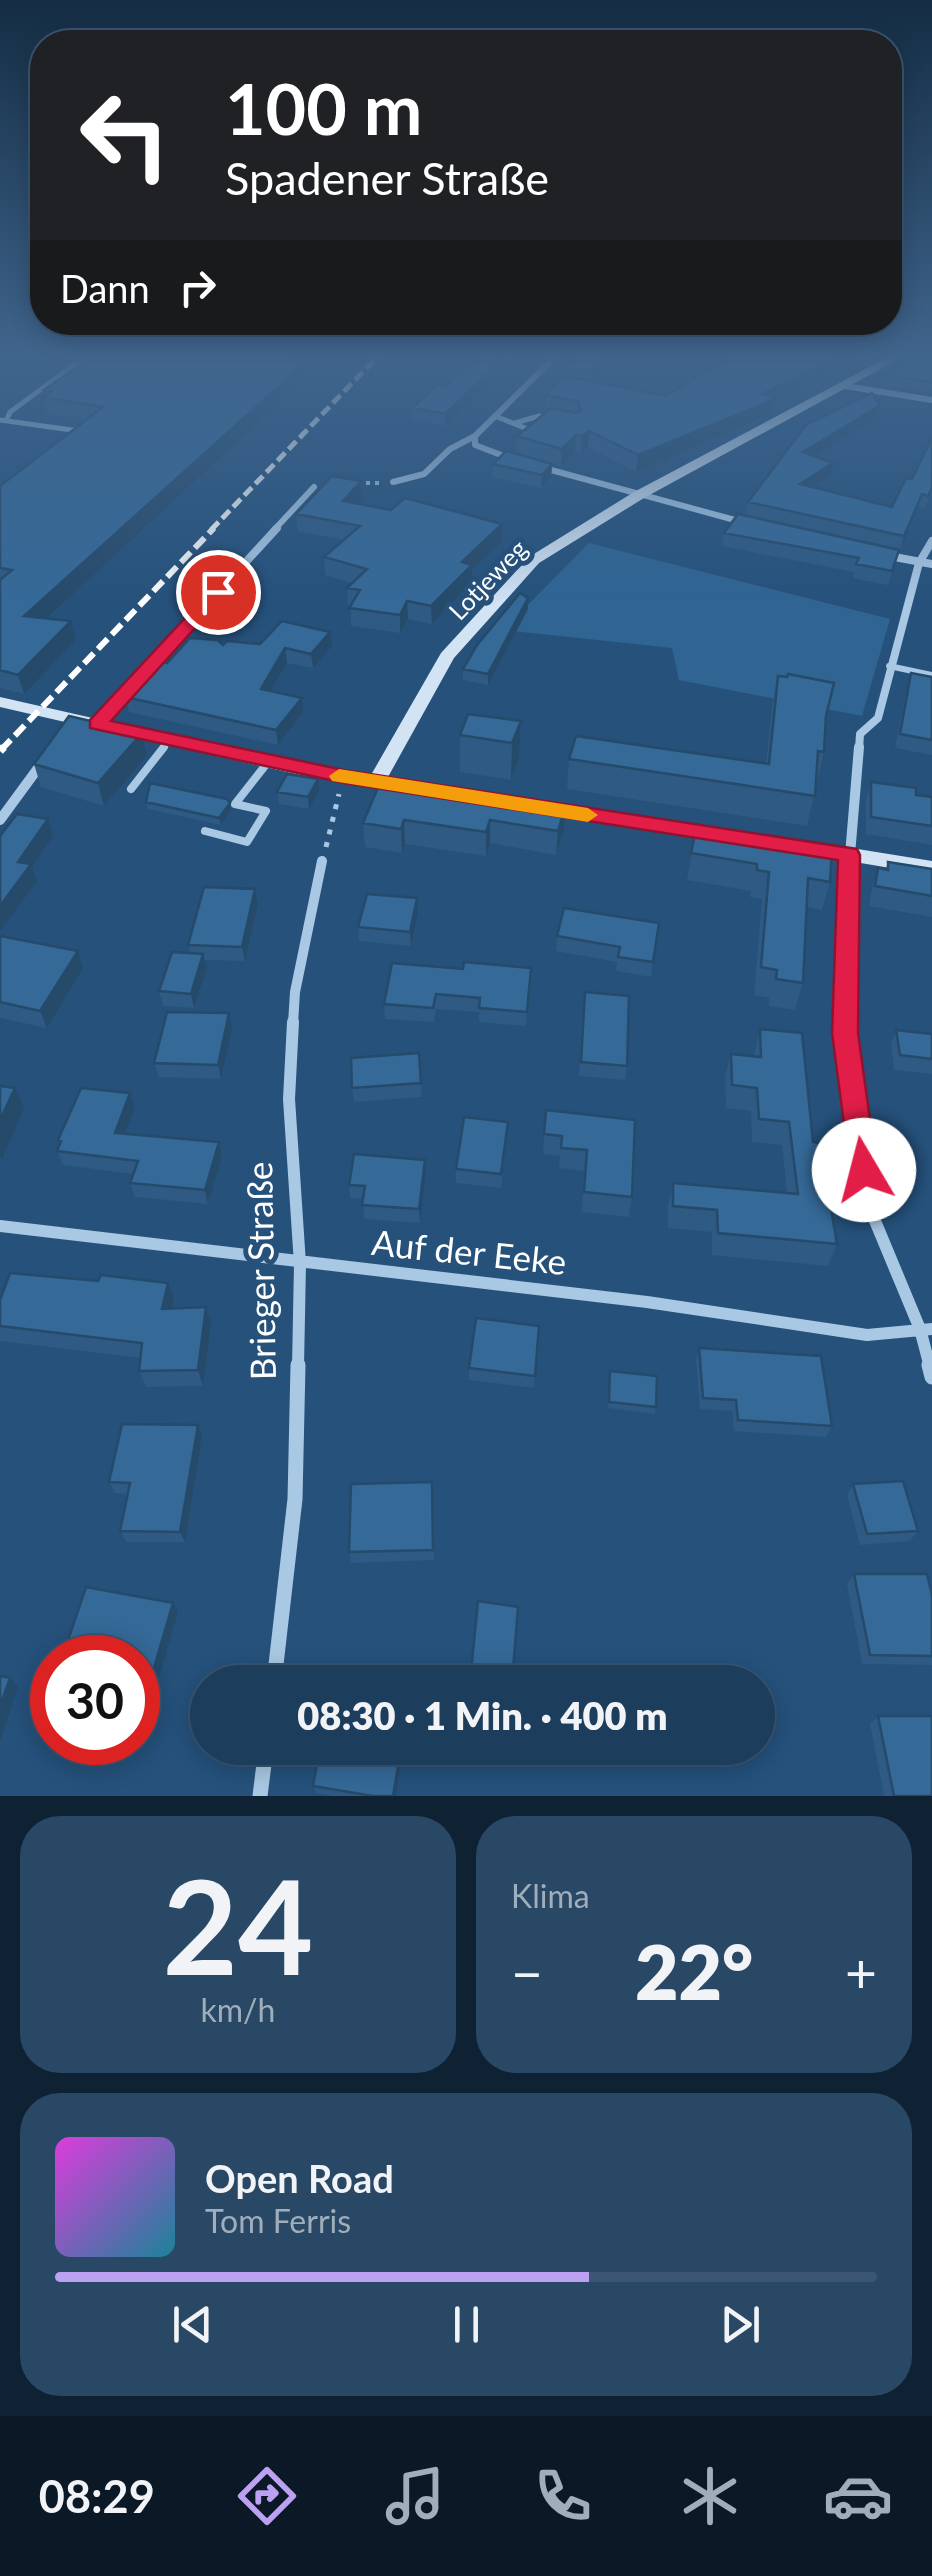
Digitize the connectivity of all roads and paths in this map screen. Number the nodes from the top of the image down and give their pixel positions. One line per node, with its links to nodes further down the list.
1 (80, 438): 5 (lane)
2 (472, 438): 8 (street)
3 (475, 438): 6 (street)
4 (747, 438): 11 (street, Lotjeweg)
5 (72, 444)
6 (519, 461)
7 (536, 466): 11 (street)
8 (392, 482): 9 (path)
9 (353, 483)
10 (314, 487): 20 (street)
11 (639, 495): 12 (street); 25 (street, Lotjeweg)
12 (758, 526)
13 (932, 541): 15 (street)
14 (866, 550): 15 (street)
15 (920, 563): 16 (street); 17 (street)
16 (932, 564)
17 (889, 666): 18 (lane); 33 (street)
18 (932, 675)
19 (0, 702): 20 (street)
20 (97, 724): 21 (street)
21 (169, 740): 23 (street); 26 (lane)
22 (54, 748): 29 (street)
23 (268, 762): 24 (street); 30 (lane)
24 (344, 777): 25 (street); 34 (path)
25 (376, 782): 27 (street)
26 (131, 790)
27 (432, 791)
28 (527, 805): 31 (street)
29 (0, 820)
30 (205, 832)
31 (740, 837)
32 (795, 846): 33 (street)
33 (850, 855): 35 (street); 38 (street)
34 (322, 860): 37 (street, Brieger Straße)
35 (932, 868)
36 (0, 1226): 37 (street, Auf der Eeke)
37 (300, 1264): 38 (street, Auf der Eeke); 40 (street, Brieger Straße)
38 (926, 1329): 39 (street)
39 (932, 1377)
40 (276, 1665)
41 (264, 1765): 42 (street)
42 (260, 1796)

